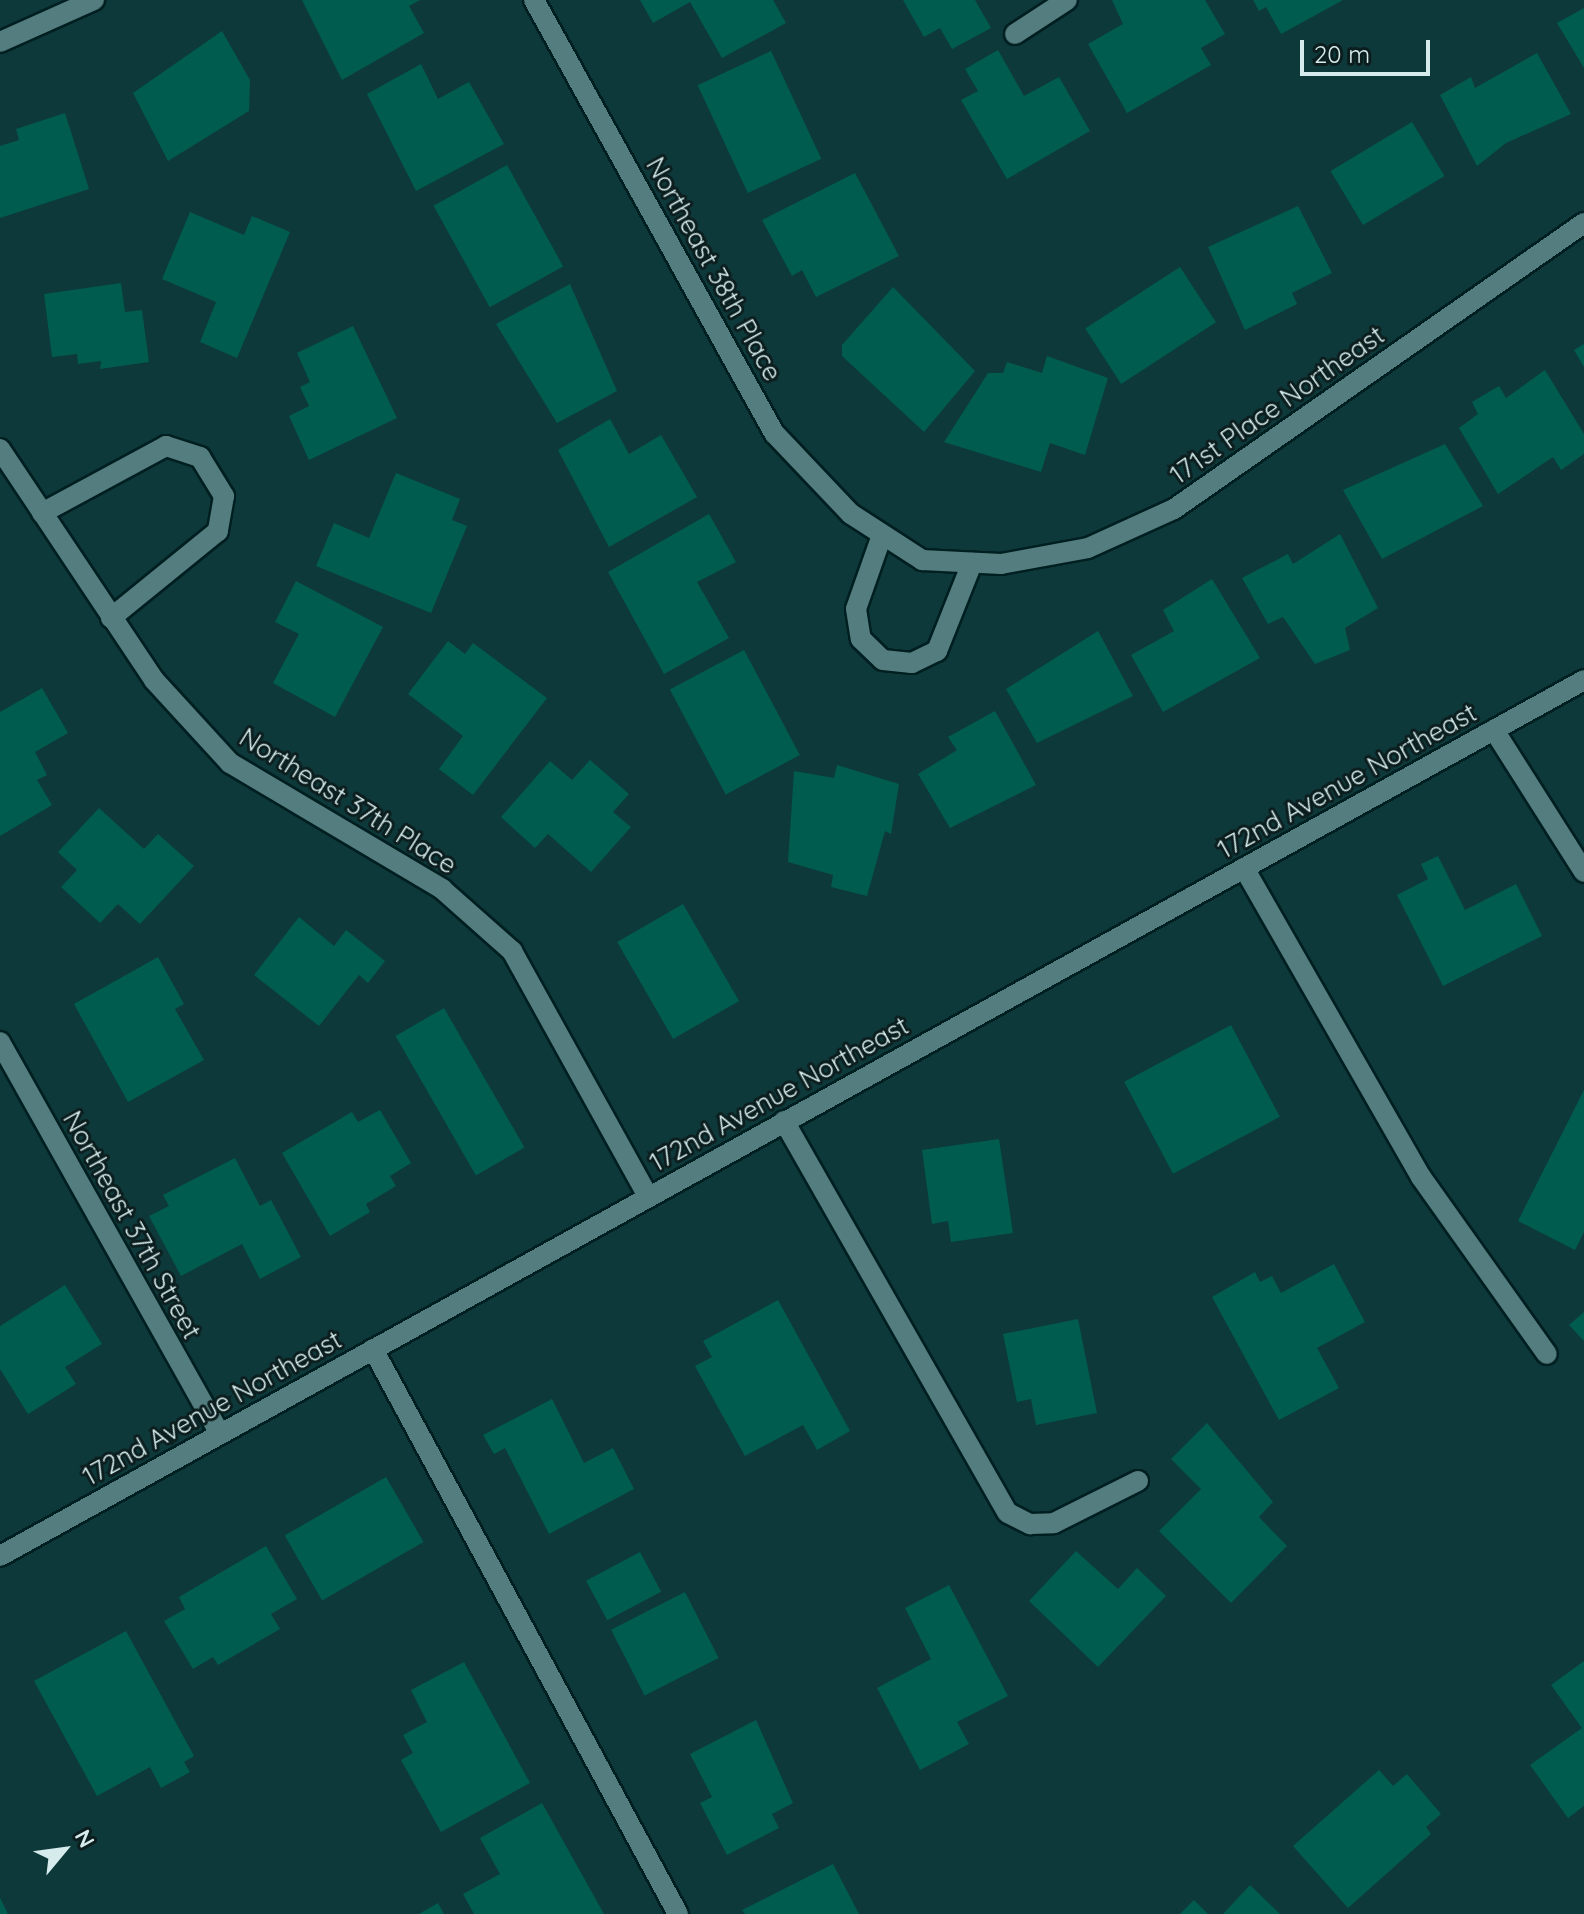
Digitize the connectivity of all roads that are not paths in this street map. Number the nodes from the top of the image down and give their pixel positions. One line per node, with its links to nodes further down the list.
1 (94, 0): 5 (street)
2 (534, 0): 9 (street, Northeast 38th Place)
3 (1067, 0): 4 (street)
4 (1015, 34)
5 (0, 42)
6 (1584, 223): 11 (street, 171st Place Northeast)
7 (0, 449): 8 (street, Northeast 37th Place)
8 (42, 513): 12 (street, Northeast 37th Place); 12 (street)
9 (882, 535): 10 (street, Northeast 38th Place); 11 (street)
10 (922, 560): 11 (street, 171st Place Northeast)
11 (972, 563)
12 (111, 618): 19 (street, Northeast 37th Place)
13 (1584, 680): 14 (street, 172nd Avenue Northeast)
14 (1494, 730): 15 (street, 172nd Avenue Northeast); 16 (street)
15 (1244, 868): 18 (street, 172nd Avenue Northeast); 21 (street)
16 (1584, 872)
17 (0, 1042): 22 (street, Northeast 37th Street)
18 (784, 1121): 19 (street, 172nd Avenue Northeast); 23 (street)
19 (648, 1196): 20 (street, 172nd Avenue Northeast)
20 (373, 1349): 22 (street, 172nd Avenue Northeast); 25 (street)
21 (1547, 1354)
22 (219, 1433): 24 (street, 172nd Avenue Northeast)
23 (1138, 1481)
24 (0, 1556)
25 (678, 1914)

